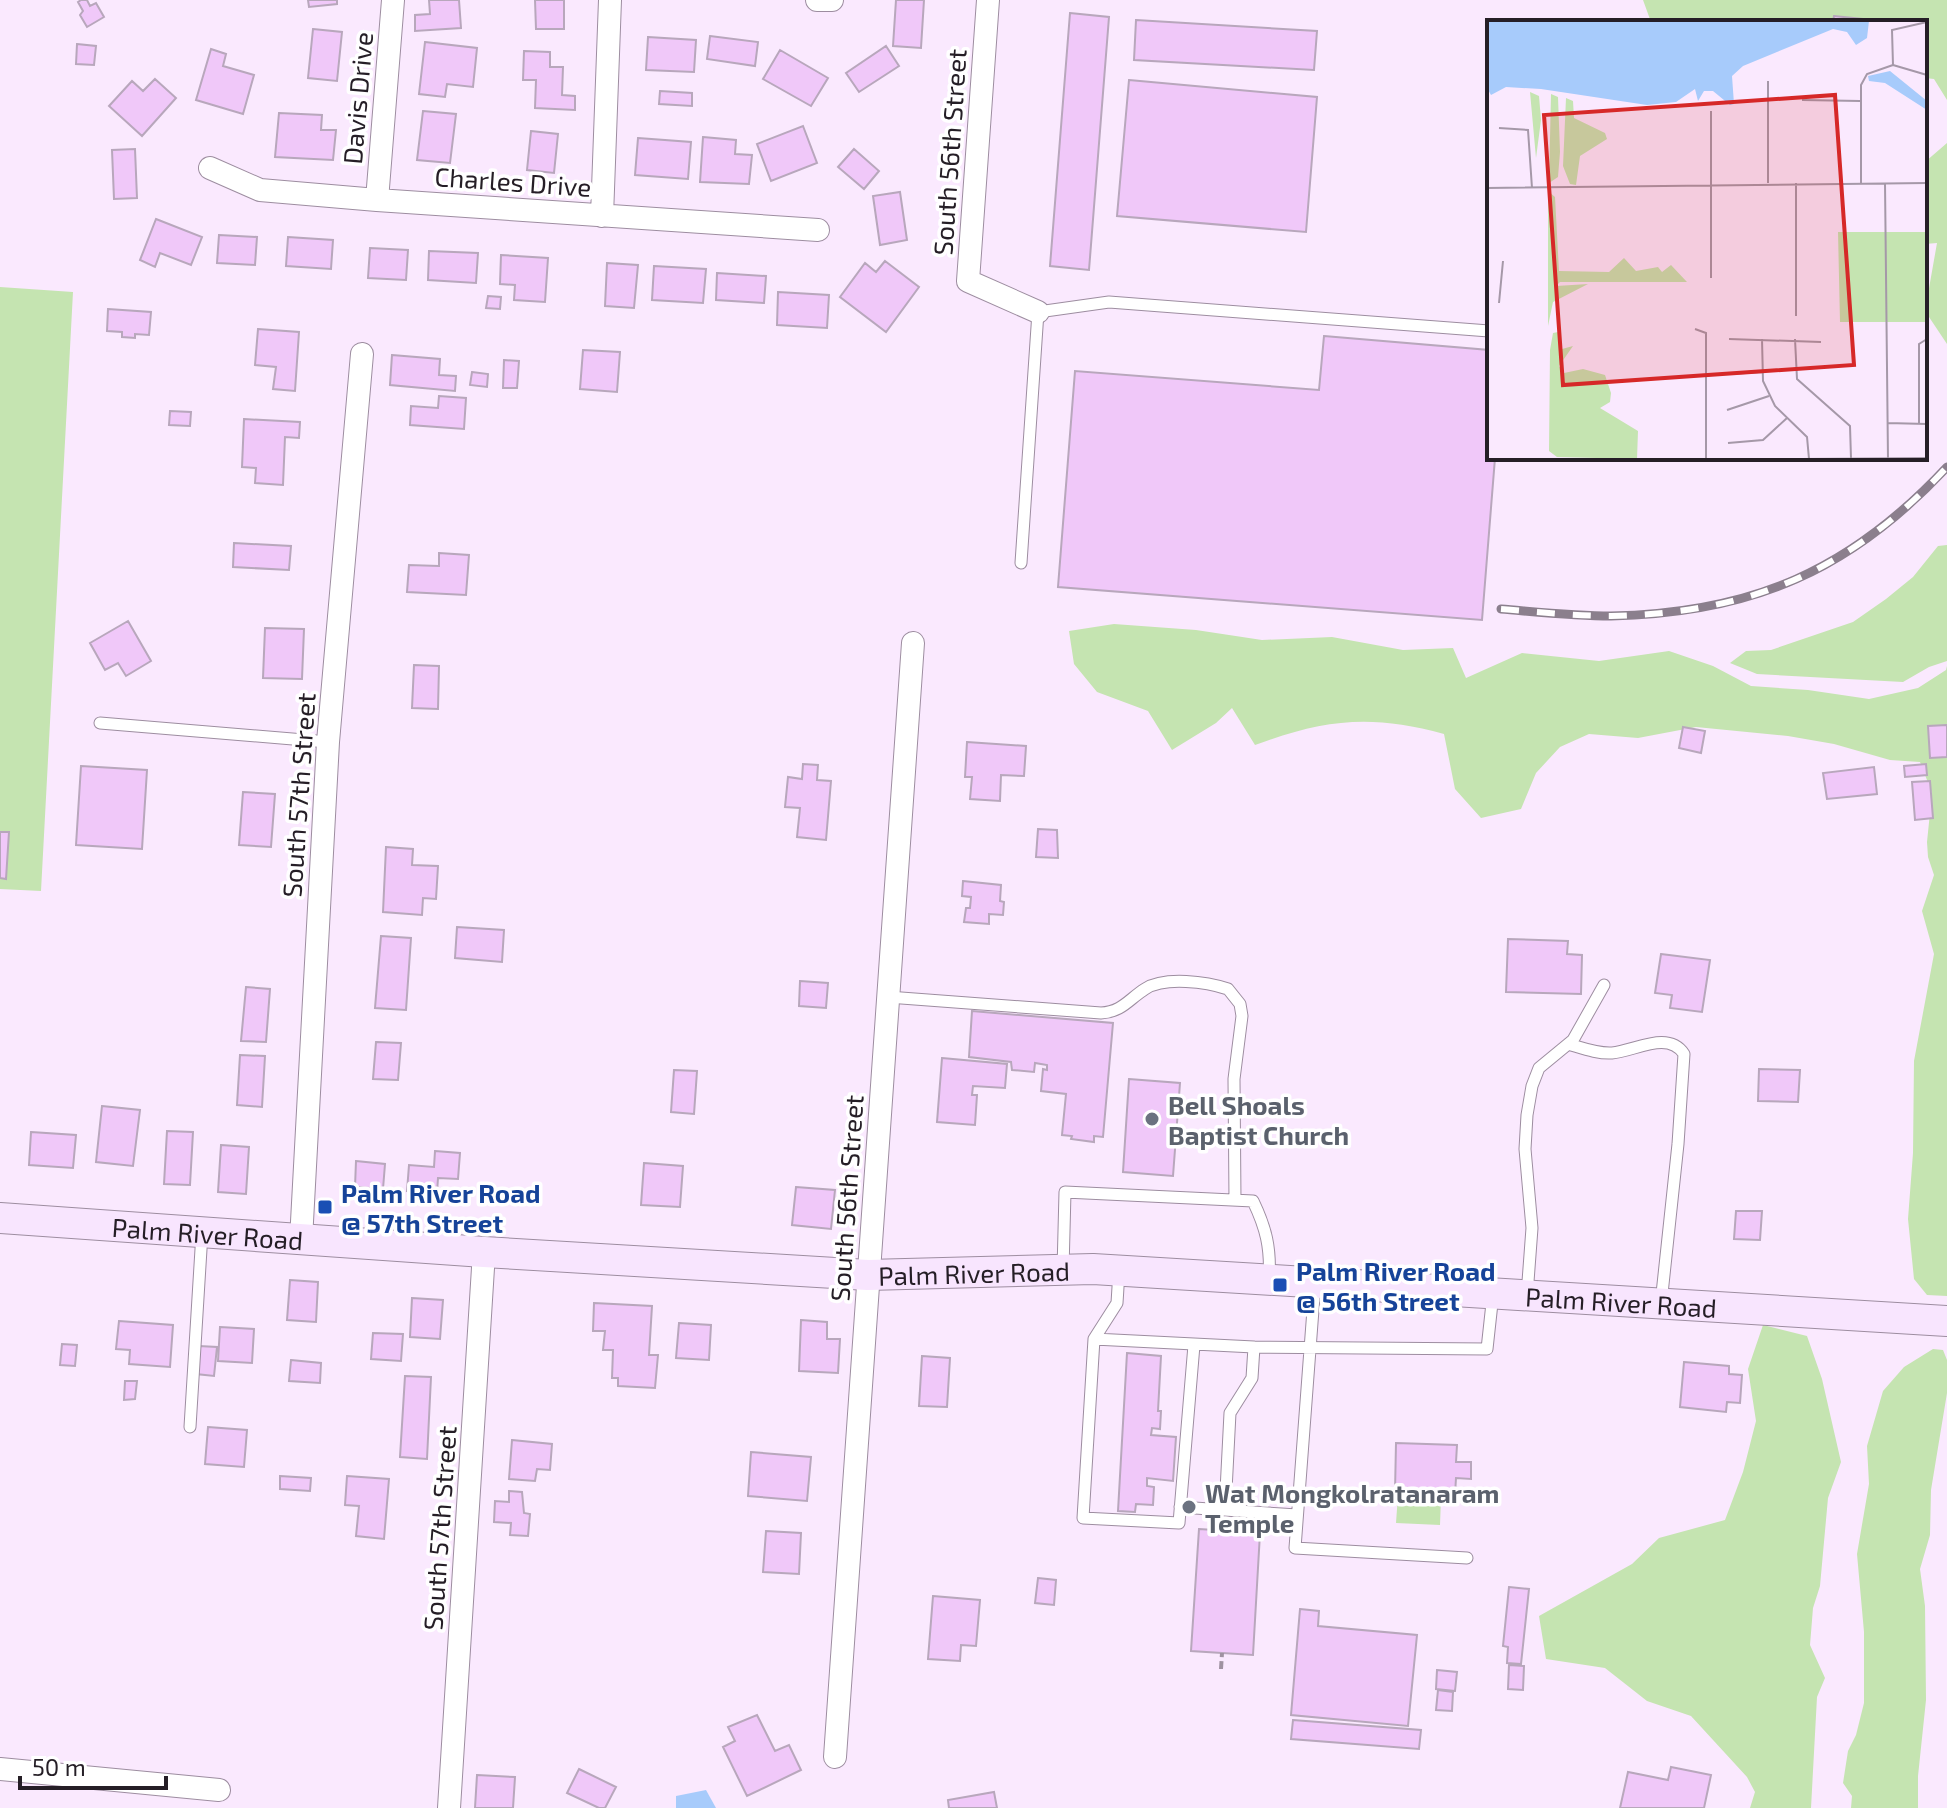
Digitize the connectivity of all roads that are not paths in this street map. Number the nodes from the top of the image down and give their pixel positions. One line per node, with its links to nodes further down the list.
1 (393, 0): 7 (street, Davis Drive)
2 (610, 0): 8 (street)
3 (817, 0): 4 (street)
4 (832, 0)
5 (988, 0): 10 (street, South 56th Street)
6 (210, 168): 7 (street, Charles Drive)
7 (377, 200): 8 (street, Charles Drive)
8 (602, 216): 9 (street, Charles Drive)
9 (818, 230)
10 (1038, 312): 11 (lane); 13 (lane)
11 (1487, 331)
12 (362, 354): 16 (street, South 57th Street)
13 (1021, 563)
14 (913, 643): 18 (street, South 56th Street)
15 (100, 723): 16 (lane)
16 (328, 742): 23 (street, South 57th Street)
17 (1604, 985): 19 (lane)
18 (888, 997): 20 (lane); 27 (street, South 56th Street)
19 (1568, 1044): 31 (lane); 32 (lane)
20 (1235, 1200): 25 (lane); 28 (lane)
21 (0, 1218): 22 (street, Palm River Road)
22 (202, 1233): 23 (street, Palm River Road); 38 (lane)
23 (301, 1240): 24 (street, Palm River Road)
24 (484, 1252): 27 (street, Palm River Road); 46 (street, South 57th Street)
25 (1063, 1270): 26 (street, Palm River Road); 27 (street, Palm River Road)
26 (1119, 1270): 28 (street, Palm River Road); 34 (lane)
27 (868, 1275): 43 (street, South 56th Street)
28 (1269, 1279): 29 (street, Palm River Road)
29 (1315, 1282): 30 (street, Palm River Road); 37 (lane)
30 (1493, 1293): 31 (street, Palm River Road); 37 (lane)
31 (1527, 1295): 32 (street, Palm River Road)
32 (1661, 1304): 33 (street, Palm River Road)
33 (1947, 1321)
34 (1094, 1339): 35 (lane); 39 (lane)
35 (1194, 1345): 36 (lane); 39 (lane)
36 (1254, 1347): 37 (lane); 40 (lane)
37 (1310, 1347): 41 (lane)
38 (190, 1427)
39 (1180, 1507): 40 (lane)
40 (1225, 1510): 41 (lane)
41 (1297, 1515): 42 (lane)
42 (1467, 1558)
43 (835, 1757)
44 (0, 1769): 45 (street)
45 (219, 1790)
46 (449, 1808)

